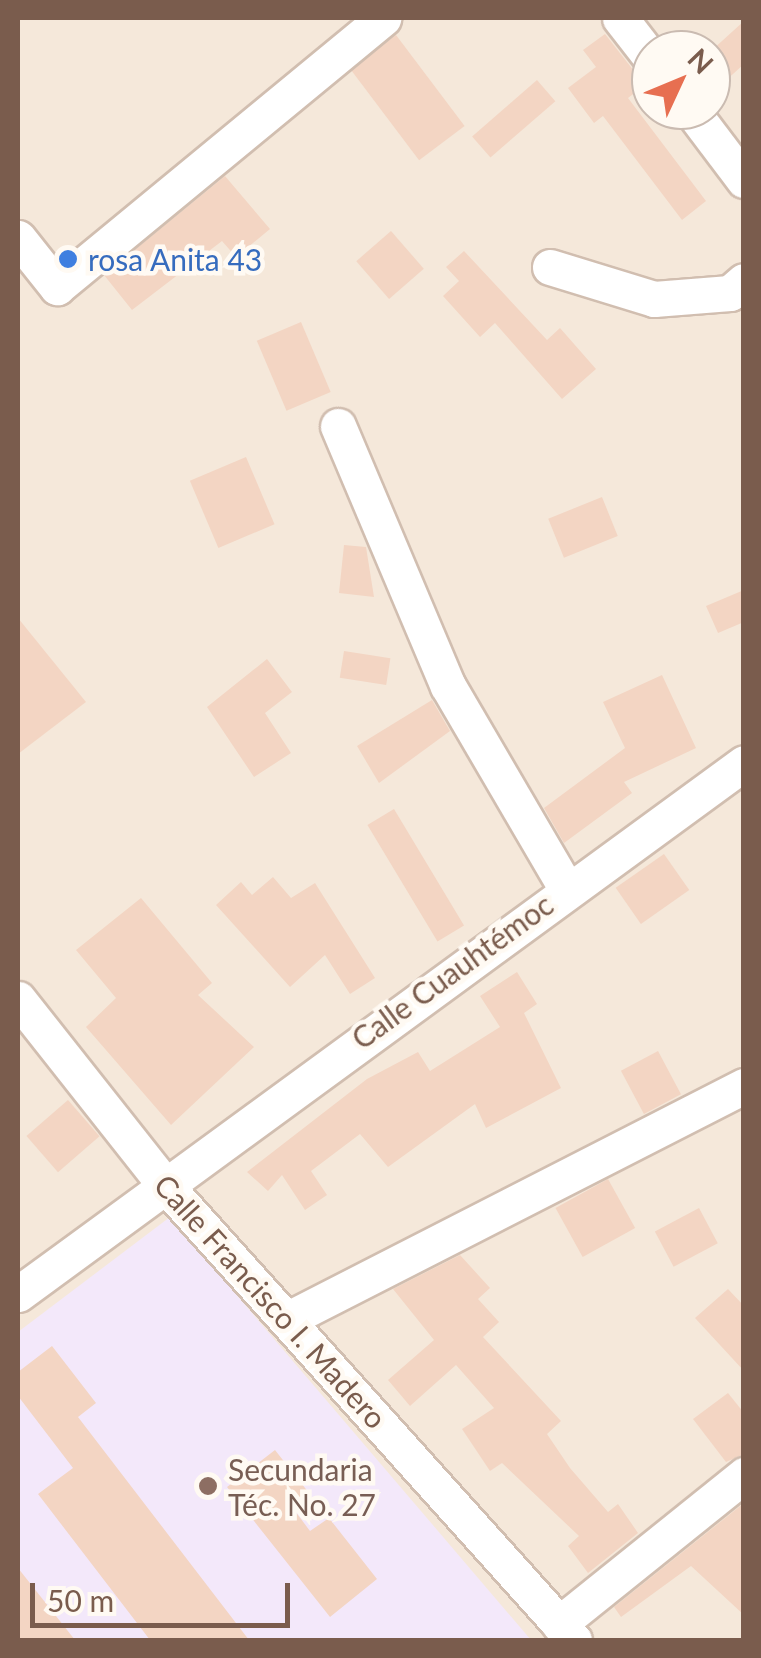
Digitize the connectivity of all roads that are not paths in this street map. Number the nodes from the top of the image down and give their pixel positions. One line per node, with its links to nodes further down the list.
1 (383, 18): 4 (street)
2 (705, 130): 3 (street)
3 (744, 180)
4 (18, 238)
5 (550, 267): 6 (street)
6 (744, 281)
7 (338, 426): 9 (street)
8 (744, 763): 9 (street, Calle Cuauhtémoc)
9 (566, 888): 12 (street, Calle Cuauhtémoc)
10 (18, 998): 12 (street, Calle Francisco I. Madero)
11 (744, 1086): 14 (street)
12 (164, 1184): 13 (street, Calle Cuauhtémoc); 14 (street, Calle Francisco I. Madero)
13 (18, 1294)
14 (290, 1318): 16 (street, Calle Francisco I. Madero)
15 (744, 1475): 16 (street)
16 (567, 1632)

